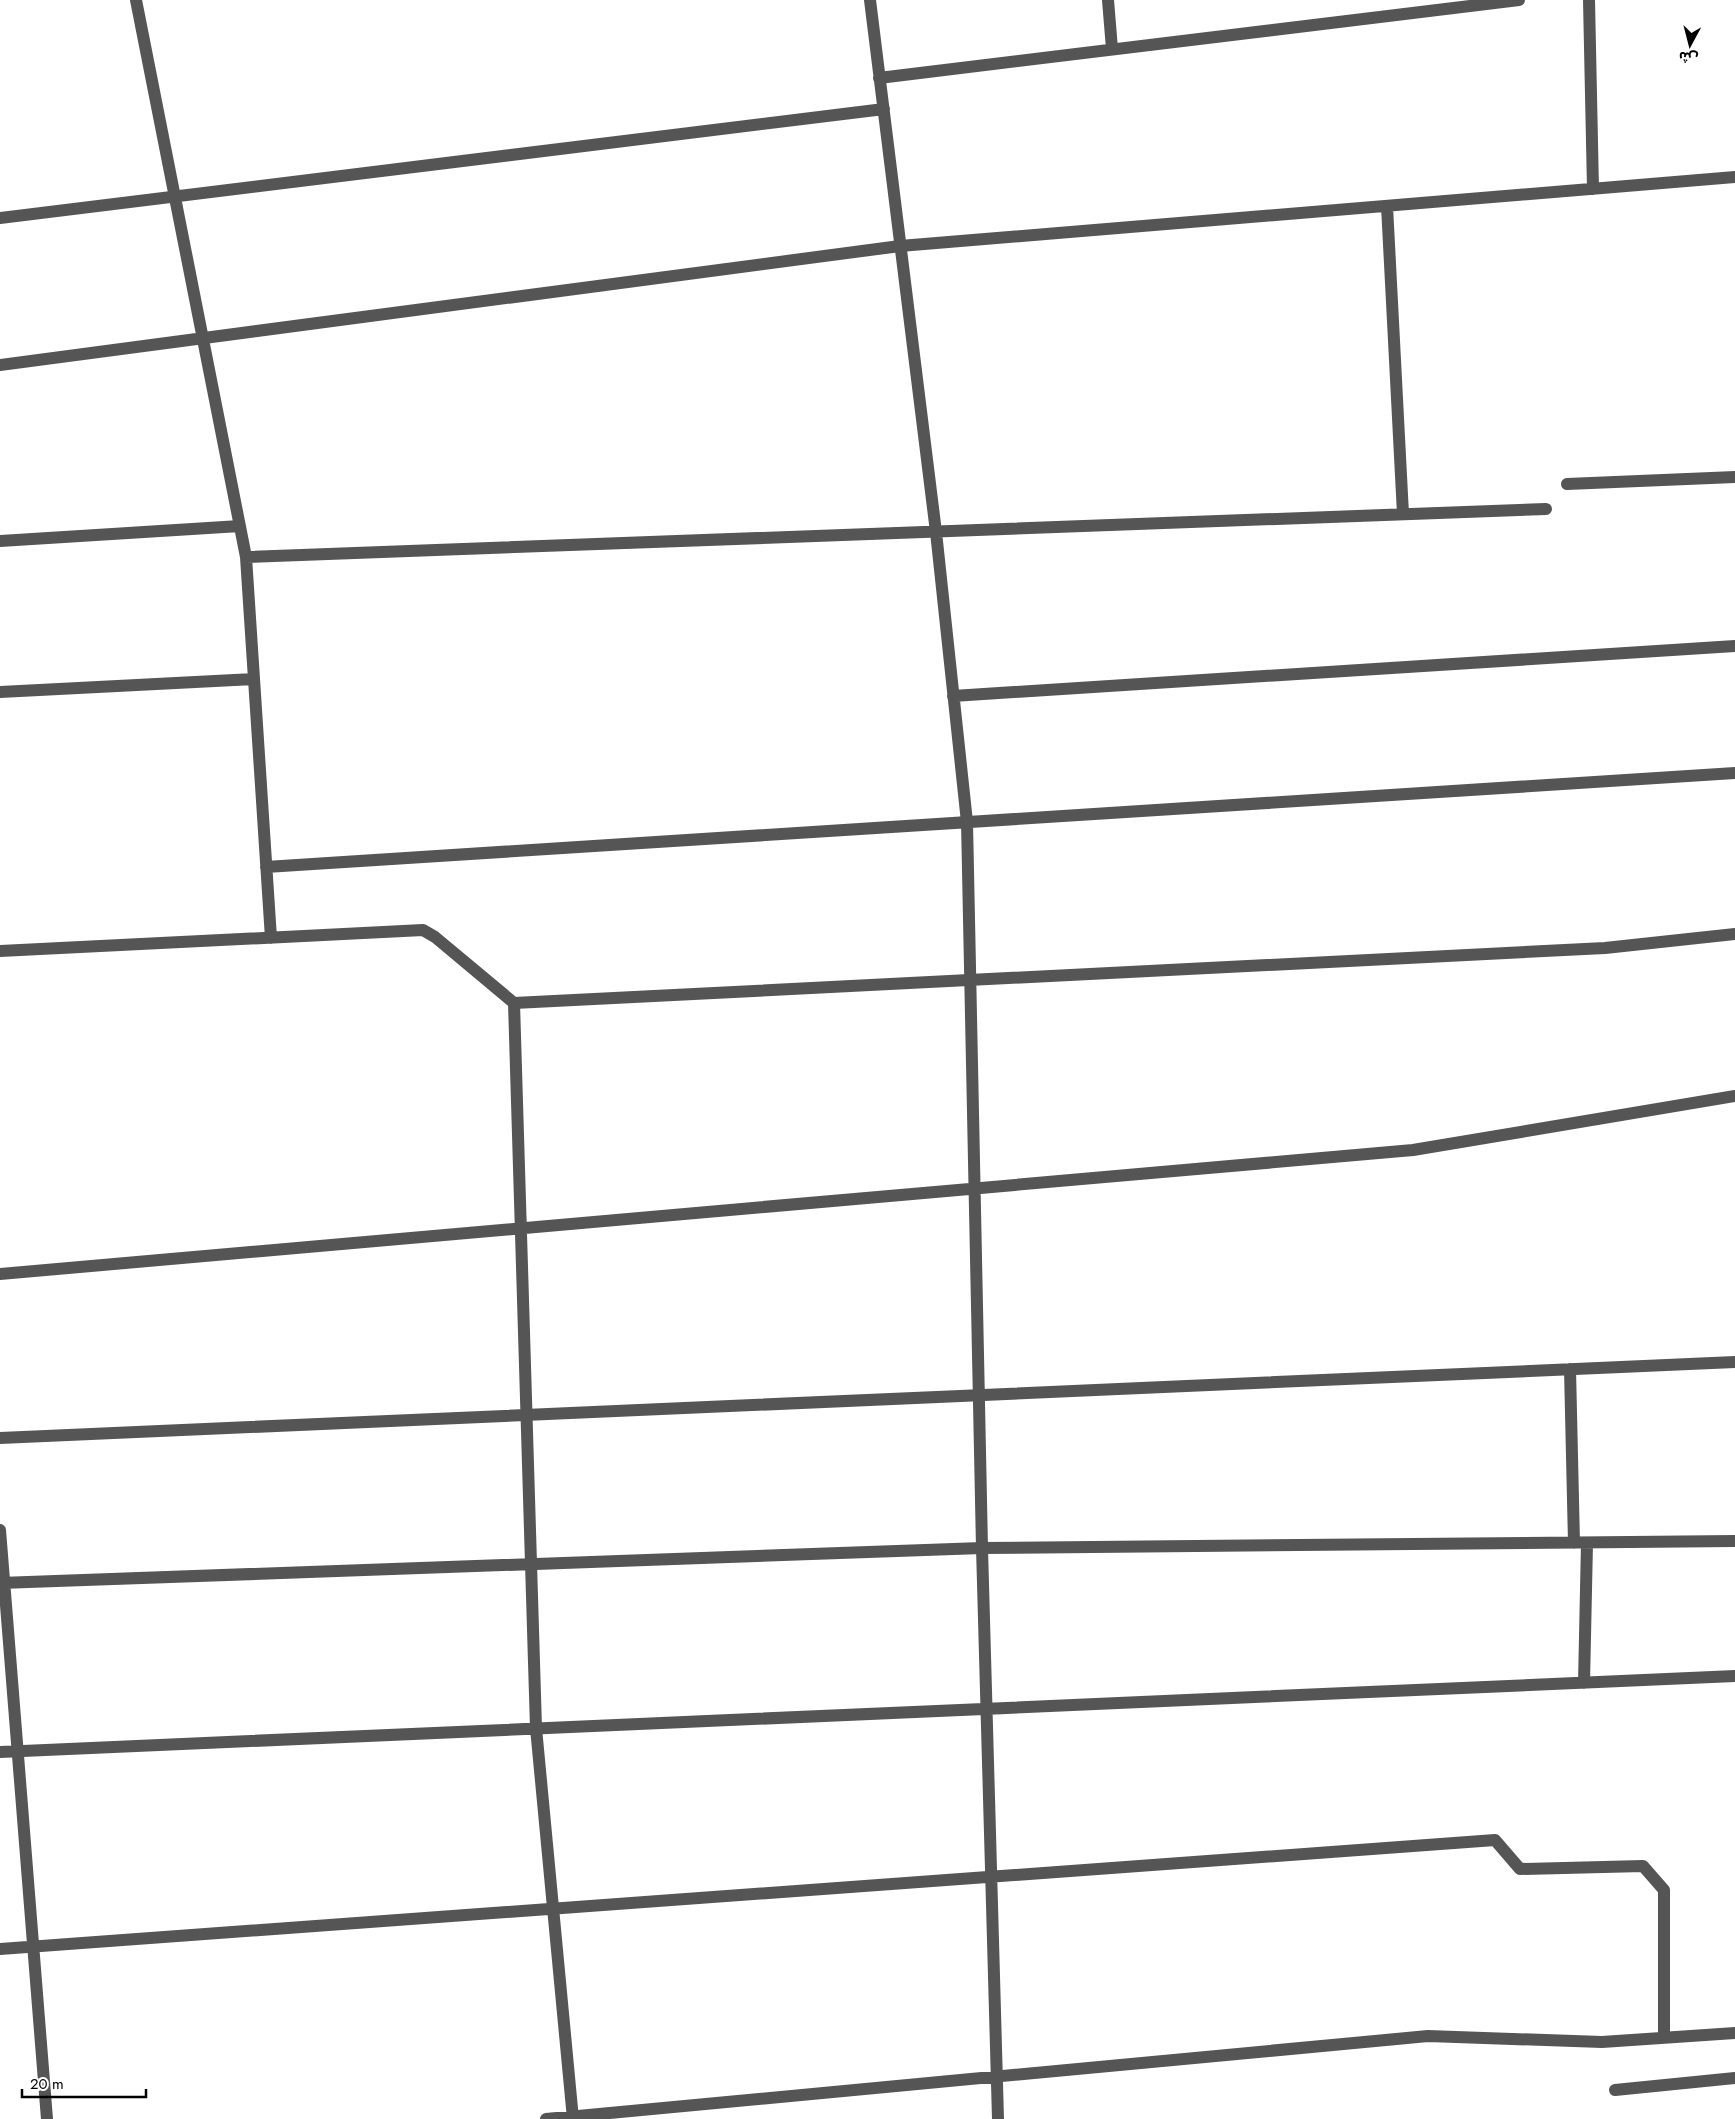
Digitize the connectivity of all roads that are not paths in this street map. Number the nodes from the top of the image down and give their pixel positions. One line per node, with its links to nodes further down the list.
1 (136, 0): 11 (street)
2 (870, 0): 7 (street)
3 (1108, 0): 6 (street)
4 (1519, 0): 6 (street)
5 (1589, 0): 10 (street)
6 (1112, 50): 7 (street)
7 (879, 78): 8 (street)
8 (884, 109): 11 (street); 14 (street)
9 (1735, 177): 10 (street)
10 (1593, 188): 12 (street)
11 (175, 196): 13 (street); 15 (street)
12 (1388, 206): 14 (street); 20 (street)
13 (0, 218)
14 (900, 246): 15 (street); 22 (street)
15 (203, 338): 16 (street); 21 (street)
16 (0, 365)
17 (1735, 477): 18 (street)
18 (1567, 484)
19 (1546, 508): 20 (street)
20 (1403, 514): 22 (street)
21 (240, 526): 23 (street); 24 (street)
22 (936, 532): 24 (street); 28 (street)
23 (0, 541)
24 (246, 557): 26 (street)
25 (1735, 646): 28 (street)
26 (254, 679): 27 (street); 31 (street)
27 (0, 692)
28 (954, 696): 30 (street)
29 (1735, 773): 30 (street)
30 (967, 822): 31 (street); 35 (street)
31 (266, 867): 33 (street)
32 (1735, 934): 35 (street)
33 (270, 938): 34 (street); 36 (street)
34 (0, 951)
35 (970, 980): 36 (street); 38 (street)
36 (514, 1003): 39 (street)
37 (1735, 1096): 38 (street)
38 (974, 1188): 39 (street); 43 (street)
39 (520, 1228): 40 (street); 44 (street)
40 (0, 1274)
41 (1735, 1362): 42 (street)
42 (1570, 1369): 43 (street); 48 (street)
43 (979, 1395): 44 (street); 49 (street)
44 (526, 1415): 45 (street); 50 (street)
45 (0, 1438)
46 (0, 1530): 51 (street)
47 (1735, 1541): 48 (street)
48 (1580, 1543): 49 (street); 53 (street)
49 (982, 1548): 50 (street); 54 (street)
50 (530, 1564): 51 (street); 55 (street)
51 (2, 1583): 56 (street)
52 (1735, 1676): 53 (street)
53 (1584, 1682): 54 (street)
54 (986, 1708): 55 (street); 58 (street)
55 (536, 1728): 56 (street); 59 (street)
56 (18, 1751): 57 (street); 60 (street)
57 (0, 1752)
58 (991, 1877): 59 (street); 63 (street); 64 (street)
59 (553, 1908): 60 (street); 67 (street)
60 (33, 1946): 61 (street); 68 (street)
61 (0, 1948)
62 (1735, 2033): 63 (street)
63 (1664, 2038): 64 (street)
64 (997, 2076): 67 (street); 70 (street)
65 (1735, 2078): 66 (street)
66 (1615, 2090)
67 (572, 2118): 69 (street)
68 (47, 2119)
69 (546, 2119)
70 (998, 2119)

